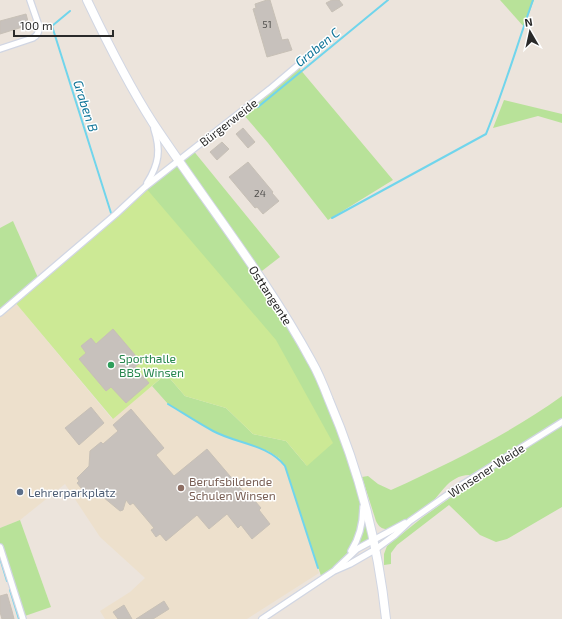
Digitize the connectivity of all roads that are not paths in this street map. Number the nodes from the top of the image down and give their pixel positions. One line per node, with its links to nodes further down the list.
1 (30, 0): 3 (street)
2 (87, 0): 5 (main road, Osttangente)
3 (0, 49)
4 (310, 55): 6 (street, Bürgerweide)
5 (152, 121): 6 (main road, Osttangente); 7 (street, Bürgerweide)
6 (178, 160): 7 (street, Bürgerweide); 10 (main road, Osttangente)
7 (145, 187): 8 (street, Bürgerweide)
8 (0, 313)
9 (562, 422): 11 (street, Winsener Weide)
10 (363, 494): 12 (main road, Osttangente); 15 (street)
11 (410, 521): 12 (street, Winsener Weide); 14 (street, Winsener Weide)
12 (374, 539): 14 (main road, Osttangente); 15 (street, Winsener Weide)
13 (0, 547): 17 (street)
14 (376, 549): 16 (street, Winsener Weide); 19 (main road, Osttangente)
15 (348, 556): 16 (street)
16 (334, 571): 18 (street)
17 (23, 619)
18 (262, 619)
19 (386, 619)

